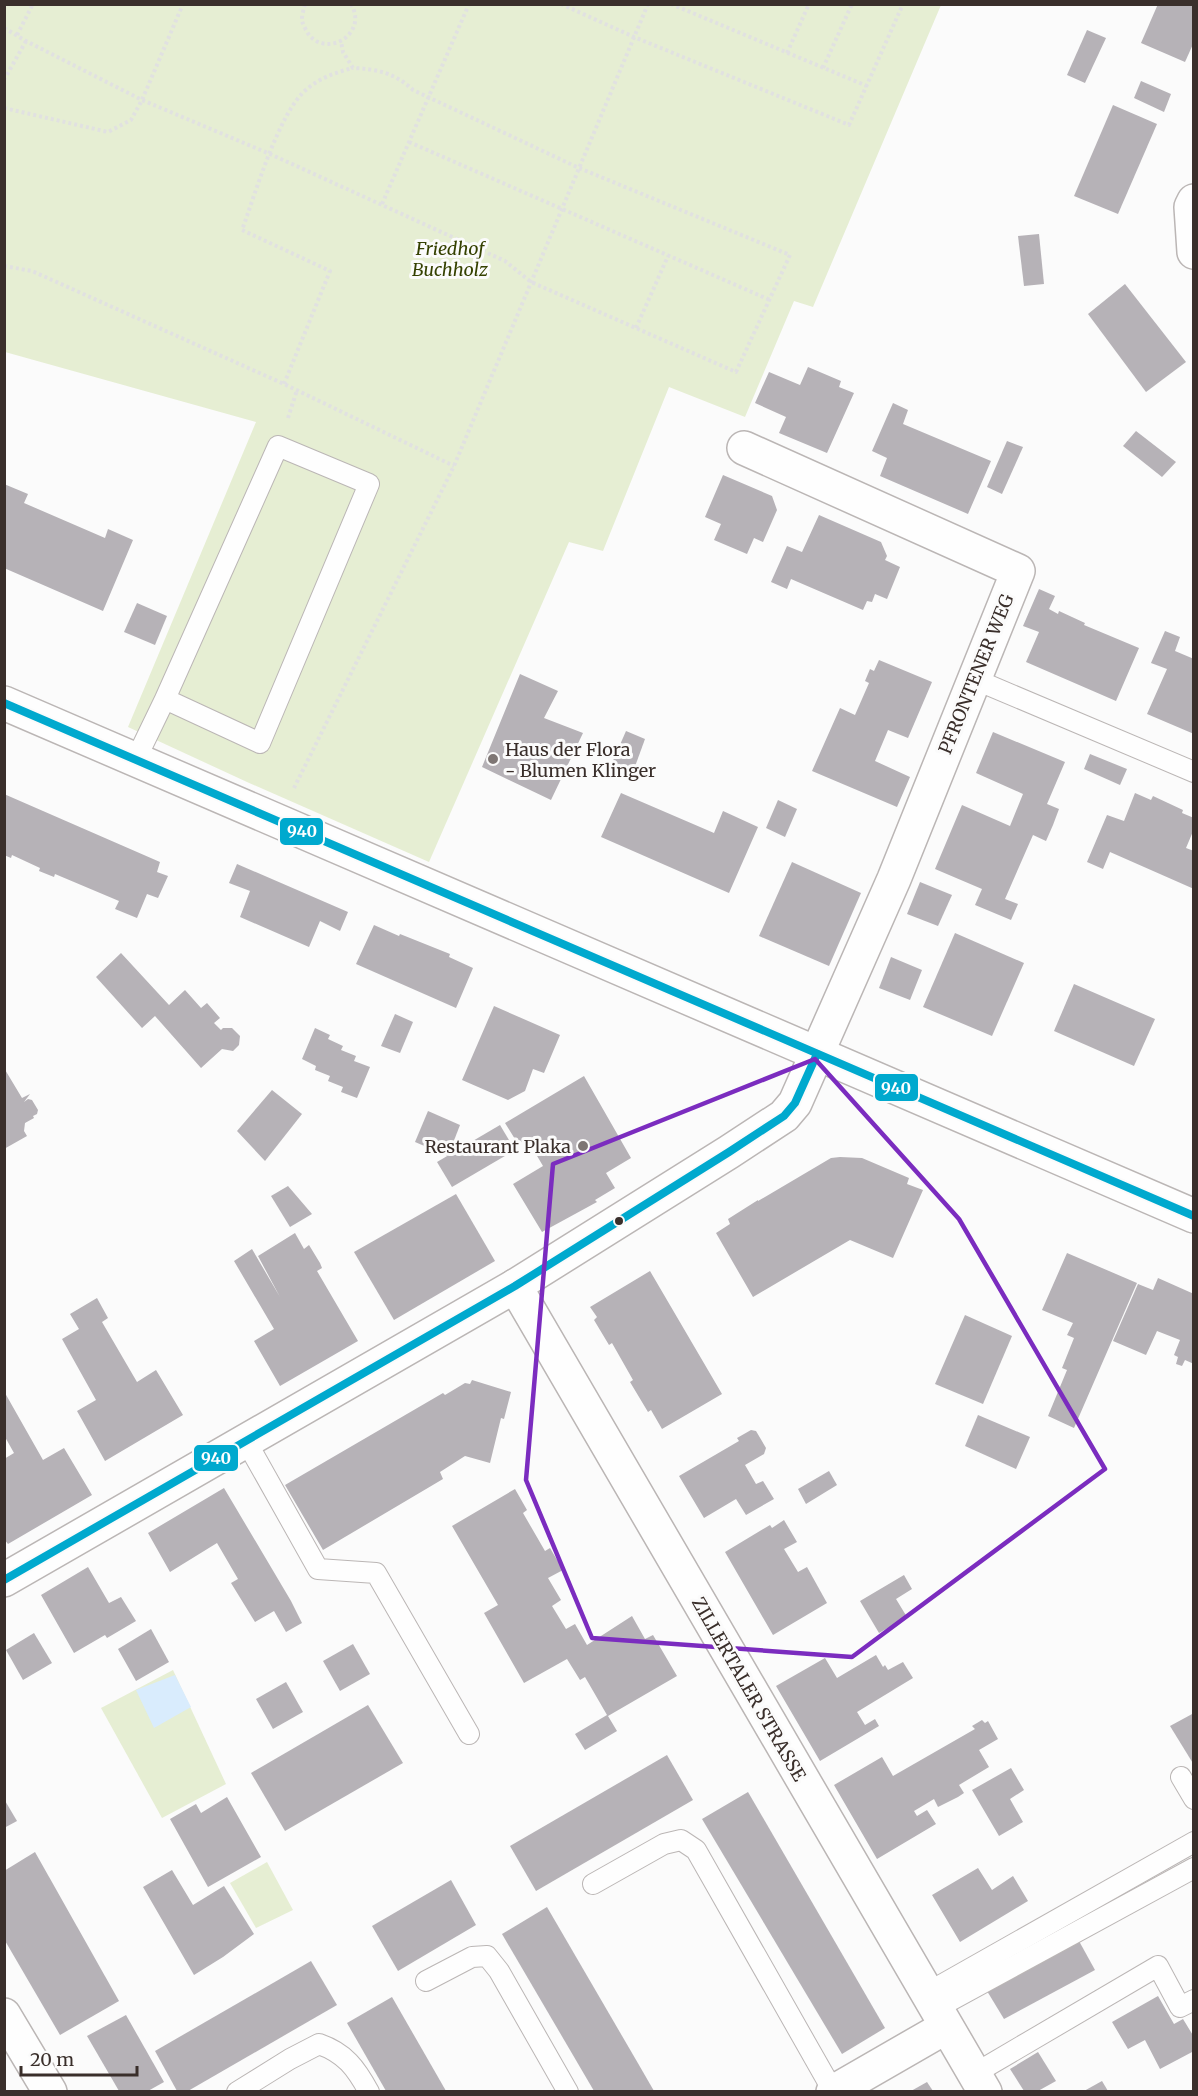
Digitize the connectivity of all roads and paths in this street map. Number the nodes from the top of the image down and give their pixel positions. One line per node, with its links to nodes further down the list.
1 (33, 4): 13 (path)
2 (304, 4): 16 (path)
3 (351, 4): 16 (path)
4 (469, 4): 22 (path)
5 (561, 4): 14 (path)
6 (648, 4): 14 (path)
7 (671, 4): 17 (path)
8 (809, 4): 17 (path)
9 (852, 4): 19 (path)
10 (903, 4): 21 (path)
11 (181, 5): 23 (path)
12 (4, 28): 13 (path)
13 (17, 35): 15 (path)
14 (634, 37): 21 (path); 27 (path)
15 (26, 40): 20 (path); 23 (path)
16 (341, 41): 18 (path)
17 (787, 53): 19 (path)
18 (353, 68): 22 (path); 26 (path)
19 (823, 68): 21 (path)
20 (4, 80)
21 (867, 86)
22 (429, 98): 25 (path); 27 (path)
23 (142, 100): 24 (path); 26 (path)
24 (4, 108)
25 (409, 142): 29 (path); 30 (path)
26 (270, 154): 29 (path); 37 (path)
27 (579, 168): 30 (path); 35 (path)
28 (1194, 201): 31 (street)
29 (382, 204): 34 (path)
30 (561, 210): 32 (path); 34 (path)
31 (1194, 252)
32 (668, 256): 35 (path); 36 (path)
33 (4, 266): 37 (path)
34 (531, 282): 36 (path); 39 (path)
35 (770, 300): 36 (path)
36 (636, 328)
37 (284, 384): 39 (path)
38 (744, 448): 40 (street, PFRONTENER WEG)
39 (454, 466): 45 (path)
40 (975, 679): 44 (lane); 46 (street, PFRONTENER WEG)
41 (165, 699): 41 (lane); 43 (lane)
42 (4, 703): 43 (street)
43 (136, 759): 45 (street)
44 (1194, 772)
45 (278, 820): 46 (street)
46 (817, 1054): 47 (street); 48 (street, PFRONTENER WEG)
47 (1194, 1216)
48 (515, 1286): 49 (street, PFRONTENER WEG); 59 (street, ZILLERTALER STRASSE)
49 (246, 1442): 50 (street, PFRONTENER WEG); 51 (lane)
50 (4, 1580)
51 (469, 1734)
52 (1181, 1777): 53 (lane)
53 (1194, 1799)
54 (1194, 1842): 59 (lane)
55 (1194, 1868): 59 (lane)
56 (593, 1884): 66 (lane)
57 (426, 1981): 65 (lane)
58 (1194, 2000): 61 (lane)
59 (936, 2010): 61 (street, ZILLERTALER STRASSE); 66 (street)
60 (4, 2014): 62 (street)
61 (980, 2083)
62 (50, 2091)
63 (237, 2091): 64 (lane)
64 (369, 2091)
65 (568, 2091)
66 (833, 2091)

